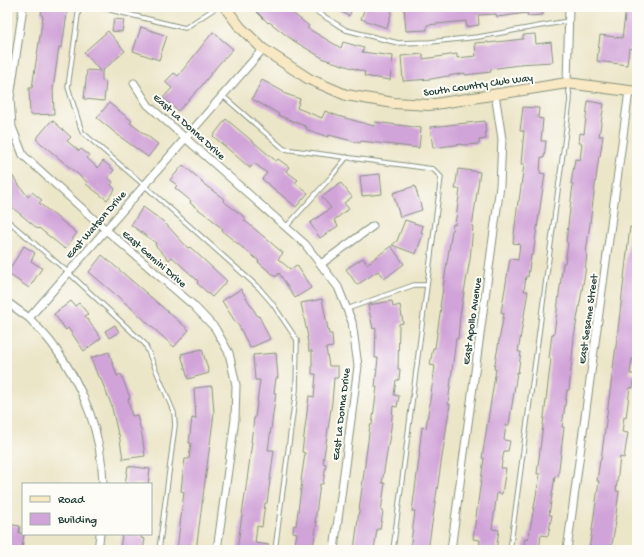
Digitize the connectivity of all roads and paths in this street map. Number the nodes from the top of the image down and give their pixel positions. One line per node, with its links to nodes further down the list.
1 (22, 7): 21 (street, East Gemini Drive)
2 (80, 7): 17 (lane)
3 (98, 7): 4 (lane)
4 (217, 7)
5 (225, 7): 9 (street)
6 (309, 7): 8 (lane)
7 (569, 7): 8 (street)
8 (568, 21): 11 (street)
9 (263, 49): 13 (street, South Country Club Way); 14 (street, East Watson Drive)
10 (134, 83): 15 (street, East La Donna Drive)
11 (567, 83): 12 (street, South Country Club Way); 13 (street, South Country Club Way); 38 (lane)
12 (633, 91): 39 (street, East Sesame Street)
13 (495, 94): 37 (street, East Apollo Avenue)
14 (222, 96): 15 (street, East Watson Drive); 16 (lane)
15 (186, 138): 17 (street, East Watson Drive); 20 (street, East La Donna Drive)
16 (347, 158): 20 (lane); 24 (lane)
17 (145, 186): 21 (street, East Watson Drive); 34 (lane)
18 (7, 220): 23 (lane)
19 (373, 226): 22 (street)
20 (286, 227): 22 (street, East La Donna Drive)
21 (106, 230): 23 (street, East Watson Drive); 33 (street, East Gemini Drive)
22 (322, 264): 26 (street, East La Donna Drive)
23 (68, 273): 27 (street, East Watson Drive); 32 (lane)
24 (427, 285): 26 (lane); 36 (lane)
25 (7, 302): 27 (street)
26 (347, 309): 35 (street, East La Donna Drive)
27 (29, 318): 28 (street)
28 (102, 483)
29 (100, 535): 31 (street)
30 (637, 544): 40 (path)
31 (98, 550)
32 (159, 550)
33 (217, 550)
34 (275, 550)
35 (334, 550)
36 (393, 550)
37 (451, 550)
38 (510, 550)
39 (567, 550)
40 (636, 550)

